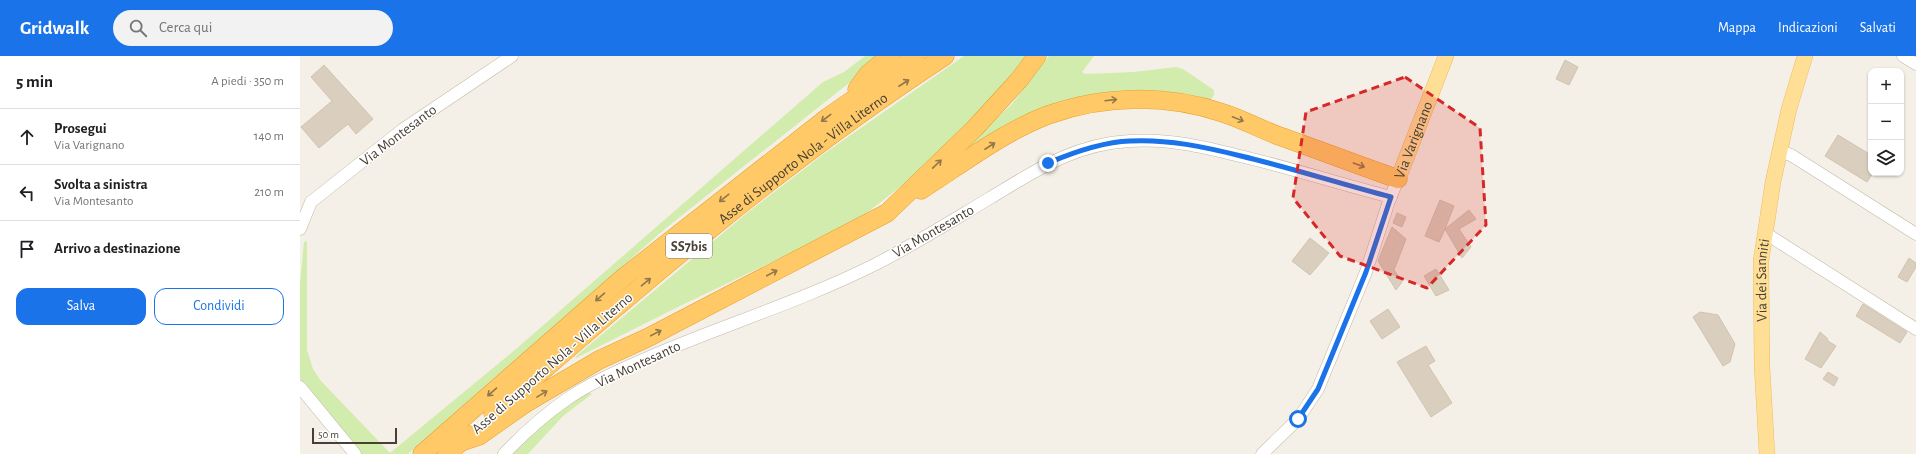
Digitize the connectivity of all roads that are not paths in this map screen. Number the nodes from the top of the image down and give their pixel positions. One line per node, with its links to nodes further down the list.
1 (512, 56): 17 (street, Via Montesanto)
2 (890, 56): 11 (highway)
3 (916, 56): 11 (highway, Asse di Supporto Nola - Villa Literno / SS7bis)
4 (945, 56): 22 (highway, Asse di Supporto Nola - Villa Literno / SS7bis, one-way to 4)
5 (1037, 56): 16 (highway, one-way to 5)
6 (1446, 56): 14 (main road, Via Varignano)
7 (1795, 56): 12 (main road, Via dei Sanniti)
8 (1805, 56): 12 (main road, Via dei Sanniti)
9 (1903, 56): 10 (street)
10 (1916, 64)
11 (848, 103): 24 (highway, Asse di Supporto Nola - Villa Literno / SS7bis, one-way to 24)
12 (1788, 109): 13 (main road, Via dei Sanniti)
13 (1779, 151): 18 (main road, Via dei Sanniti); 19 (street)
14 (1398, 179): 15 (street, Via Varignano); 16 (highway, one-way to 14)
15 (1391, 197): 25 (street, Via Montesanto); 26 (street, Via Varignano)
16 (887, 213): 22 (highway, one-way to 16)
17 (300, 229)
18 (1765, 233): 20 (street); 27 (main road, Via dei Sanniti)
19 (1916, 234)
20 (1916, 329)
21 (300, 388): 23 (street)
22 (454, 448)
23 (355, 454)
24 (422, 454)
25 (504, 454)
26 (1262, 454)
27 (1767, 454)

